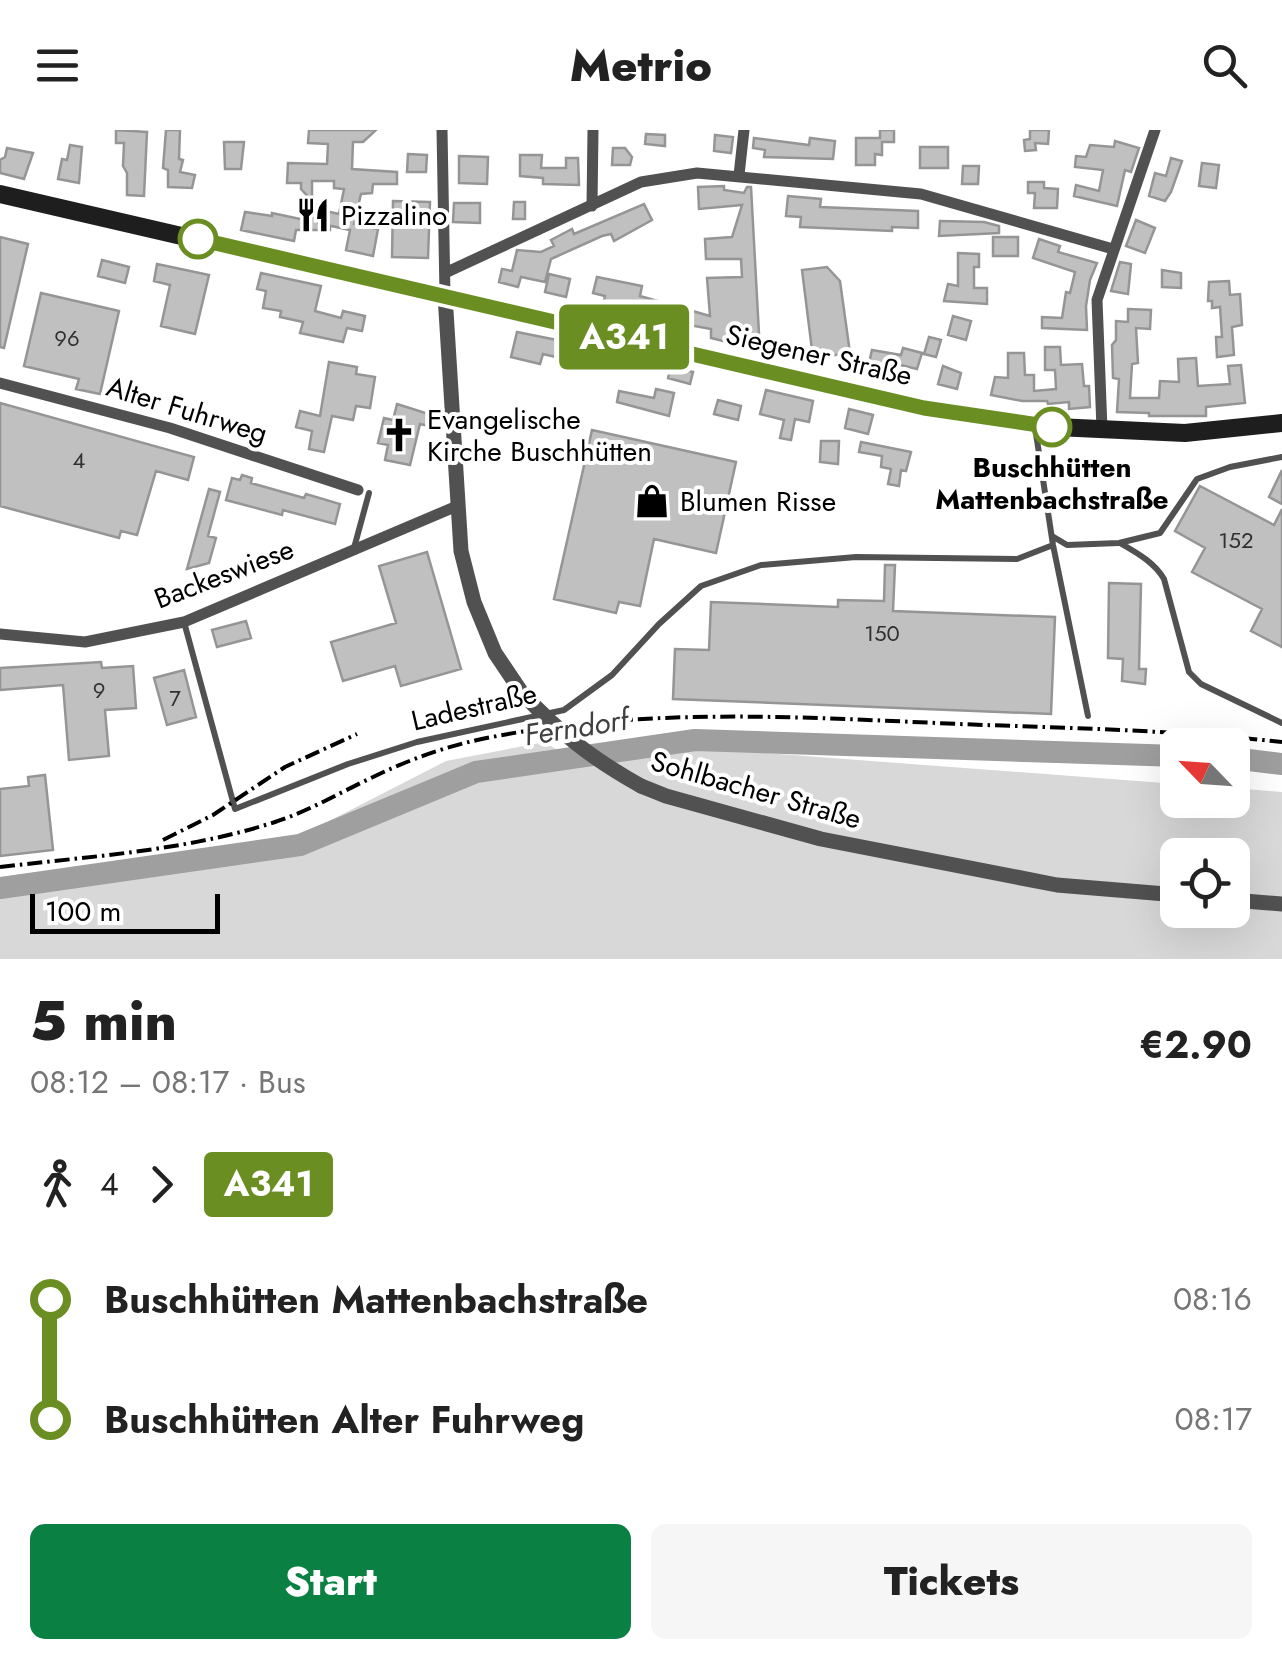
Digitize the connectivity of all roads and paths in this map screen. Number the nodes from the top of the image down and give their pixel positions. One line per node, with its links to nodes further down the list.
1 (442, 130): 9 (street)
2 (593, 130): 7 (street)
3 (744, 130): 5 (street)
4 (1155, 130): 8 (street)
5 (739, 176): 7 (street); 8 (street)
6 (0, 194): 10 (main road, Siegener Straße)
7 (592, 206): 9 (street)
8 (1113, 249): 14 (street)
9 (444, 272): 10 (street)
10 (445, 295): 13 (main road, Siegener Straße); 17 (street, Sohlbacher Straße)
11 (0, 382): 16 (street, Alter Fuhrweg)
12 (1282, 423): 14 (main road, Siegener Straße)
13 (1035, 426): 14 (main road, Siegener Straße); 18 (lane)
14 (1102, 429)
15 (1282, 458): 19 (lane)
16 (363, 491): 20 (lane)
17 (457, 506): 20 (street, Backeswiese); 25 (street, Sohlbacher Straße, bridge)
18 (1052, 540): 19 (lane); 21 (lane, Ladestraße); 23 (lane)
19 (1119, 542): 24 (lane)
20 (354, 548): 21 (street, Backeswiese)
21 (184, 622): 22 (street, Backeswiese)
22 (0, 634)
23 (1088, 716)
24 (1282, 723)
25 (1160, 894)
26 (1250, 901): 27 (street)
27 (1282, 904)

